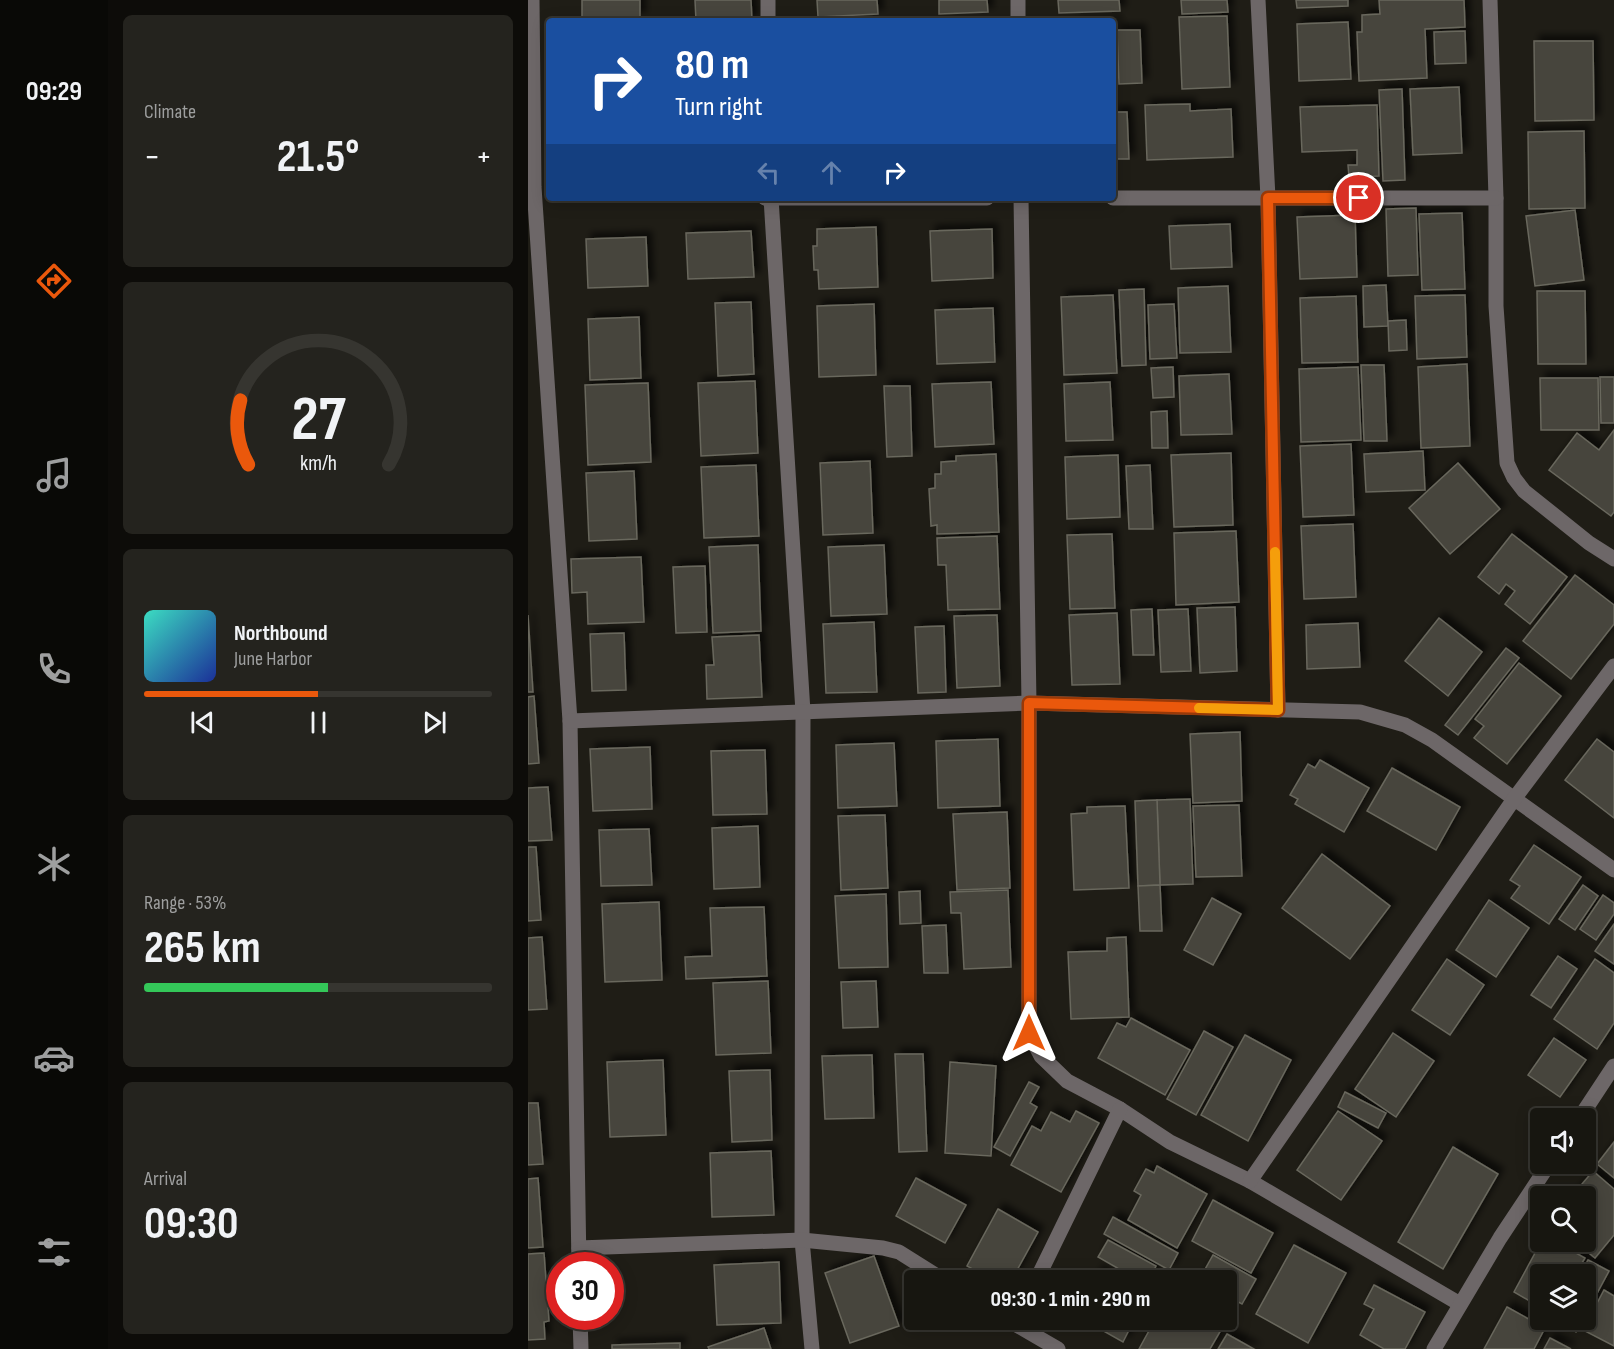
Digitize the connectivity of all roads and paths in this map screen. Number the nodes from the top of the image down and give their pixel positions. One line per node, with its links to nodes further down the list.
1 (532, 0): 8 (street)
2 (768, 0): 6 (street)
3 (1018, 0): 7 (street)
4 (1258, 0): 10 (street)
5 (1490, 0): 11 (street)
6 (768, 18)
7 (1018, 18)
8 (537, 187): 19 (street)
9 (1116, 198): 10 (street)
10 (1268, 198): 11 (street); 17 (street)
11 (1496, 198): 14 (street)
12 (771, 201): 18 (street)
13 (1021, 201): 16 (street)
14 (1614, 559)
15 (1614, 666): 20 (street)
16 (1029, 703): 17 (street); 18 (street); 24 (street)
17 (1278, 710): 20 (street)
18 (803, 712): 19 (street); 27 (street)
19 (570, 721): 28 (street)
20 (1514, 799): 21 (street); 26 (street)
21 (1614, 870)
22 (1614, 1065): 23 (street)
23 (1586, 1108)
24 (1120, 1109): 26 (street); 31 (street)
25 (1543, 1174): 32 (street)
26 (1250, 1180): 32 (street)
27 (802, 1240): 28 (street); 30 (street); 36 (street)
28 (579, 1248): 29 (street)
29 (579, 1252)
30 (928, 1270)
31 (1041, 1270)
32 (1460, 1304): 38 (street)
33 (580, 1330): 35 (street)
34 (1027, 1330): 37 (street)
35 (580, 1349)
36 (813, 1349)
37 (1058, 1349)
38 (1434, 1349)

